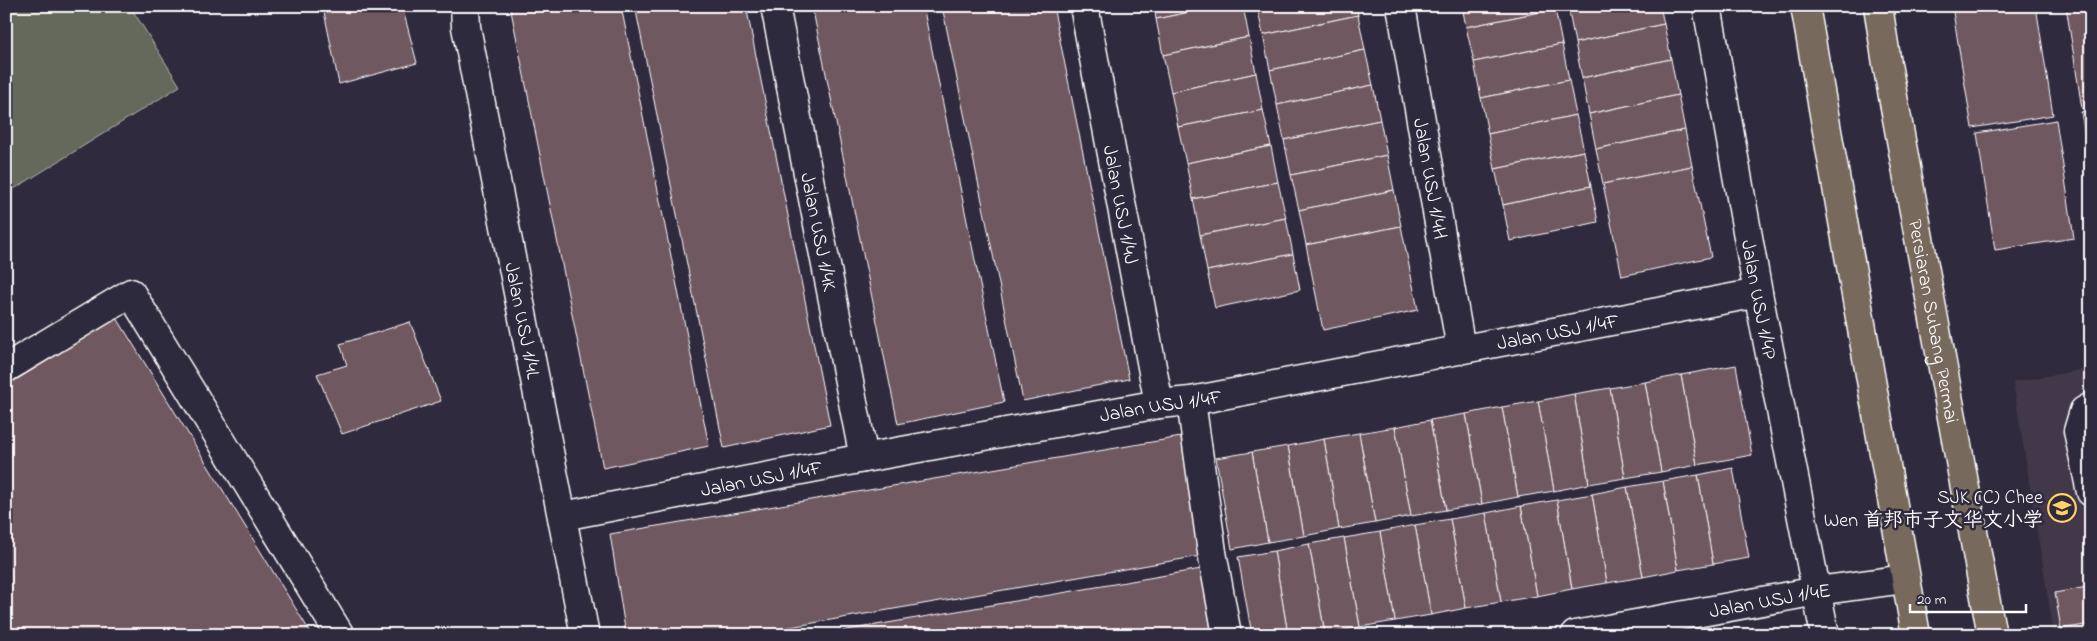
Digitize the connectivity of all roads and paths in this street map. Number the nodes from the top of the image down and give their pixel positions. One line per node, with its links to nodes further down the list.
1 (464, 6): 16 (street, Jalan USJ 1/4L)
2 (775, 6): 14 (street, Jalan USJ 1/4K)
3 (1084, 6): 12 (street, Jalan USJ 1/4J)
4 (1401, 6): 9 (street, Jalan USJ 1/4H)
5 (1706, 6): 8 (street, Jalan USJ 1/4P)
6 (1805, 6): 17 (main road)
7 (1878, 6): 25 (main road, Persiaran Subang Permai)
8 (1758, 293): 9 (street, Jalan USJ 1/4F); 18 (street, Jalan USJ 1/4P)
9 (1462, 350): 11 (street, Jalan USJ 1/4F)
10 (6, 368): 19 (street)
11 (1191, 401): 12 (street, Jalan USJ 1/4F); 21 (street)
12 (1158, 404): 14 (street, Jalan USJ 1/4F)
13 (2091, 406): 15 (street)
14 (864, 458): 16 (street, Jalan USJ 1/4F)
15 (2091, 492)
16 (563, 516): 20 (street, Jalan USJ 1/4L)
17 (1905, 579): 18 (street, Jalan USJ 1/4E); 24 (main road)
18 (1817, 591): 22 (street, Jalan USJ 1/4E); 23 (street, Jalan USJ 1/4P)
19 (340, 635)
20 (585, 635)
21 (1227, 635)
22 (1575, 635)
23 (1825, 635)
24 (1916, 635)
25 (1992, 635)

